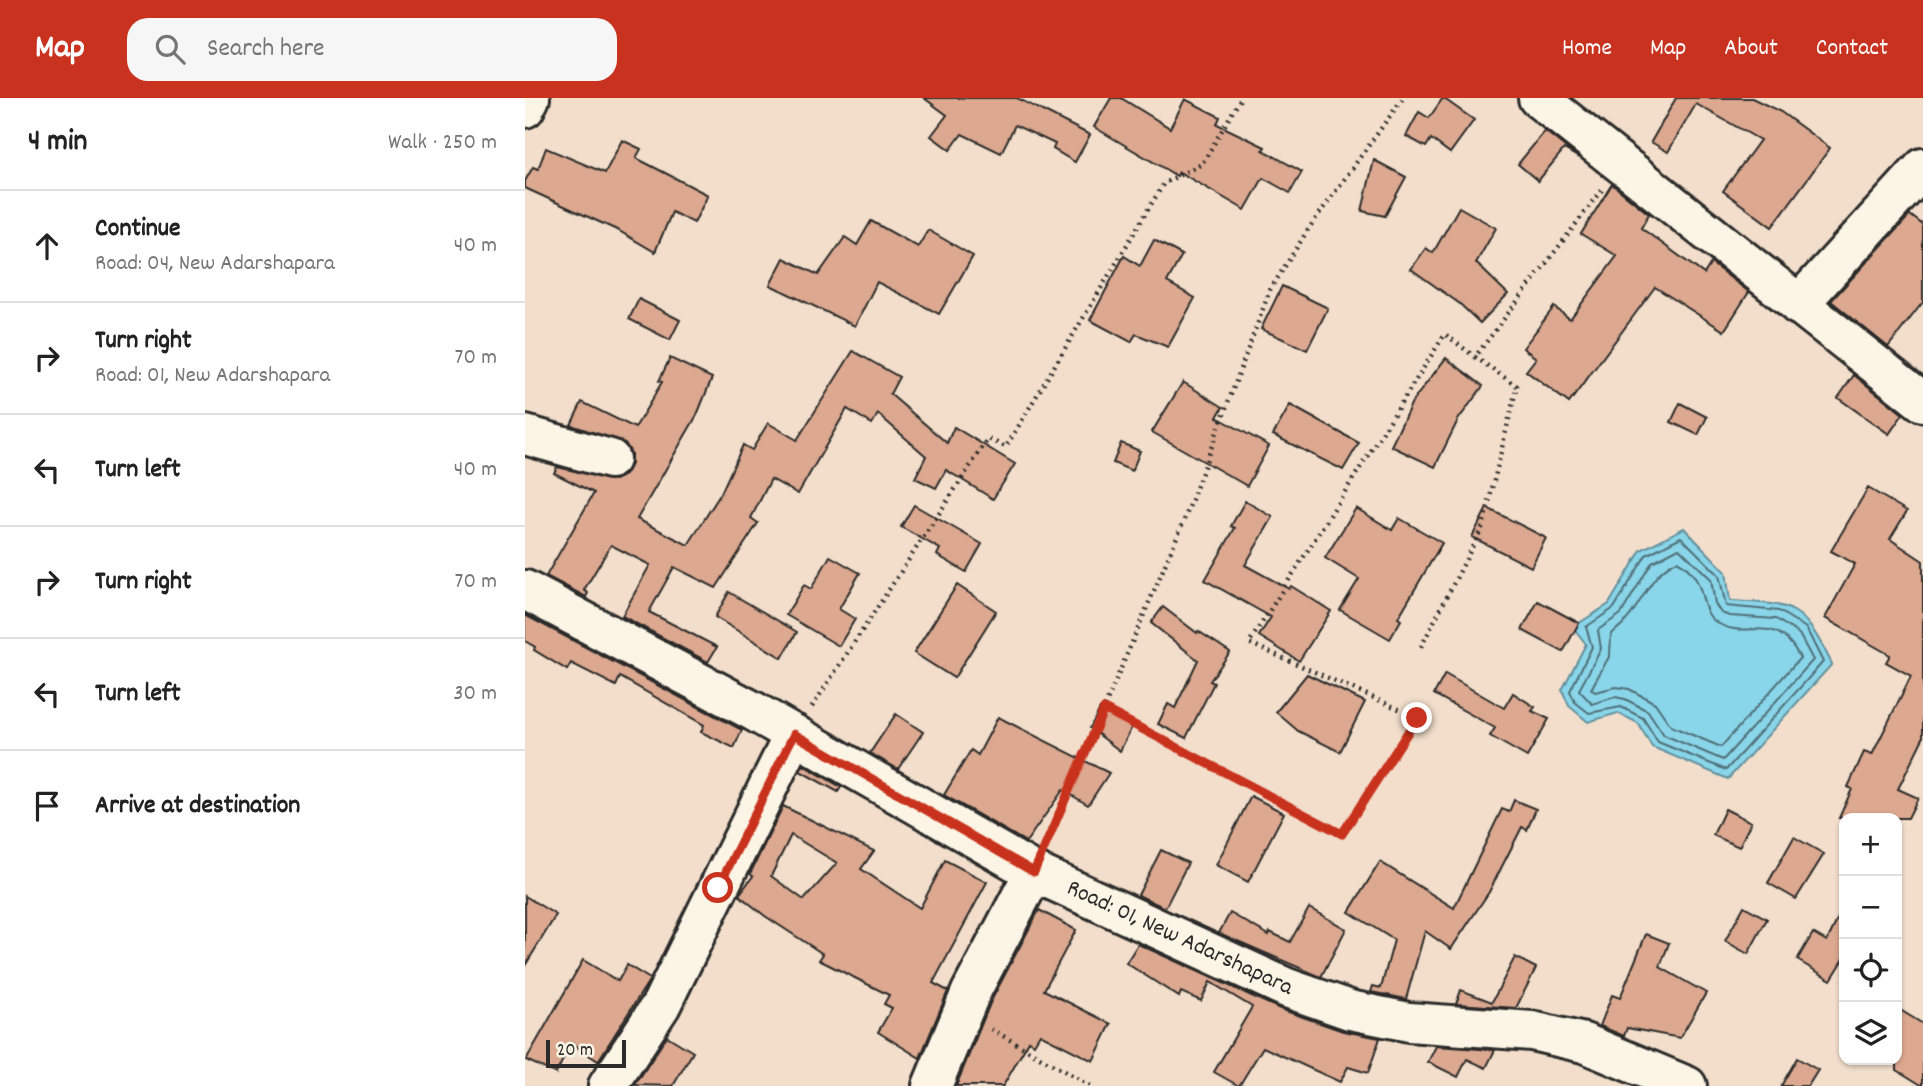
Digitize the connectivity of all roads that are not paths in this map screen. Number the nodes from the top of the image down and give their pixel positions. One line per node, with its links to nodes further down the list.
1 (530, 98): 3 (street)
2 (1538, 98): 5 (street)
3 (525, 108)
4 (1923, 168): 5 (street)
5 (1798, 305): 6 (street)
6 (1923, 402)
7 (525, 435): 8 (street)
8 (610, 459)
9 (525, 590): 10 (street, Road: 01, New Adarshapara)
10 (794, 734): 11 (street, Road: 01, New Adarshapara); 12 (street)
11 (1034, 872): 13 (street); 14 (street, Road: 01, New Adarshapara)
12 (608, 1086)
13 (932, 1086)
14 (1686, 1086)

